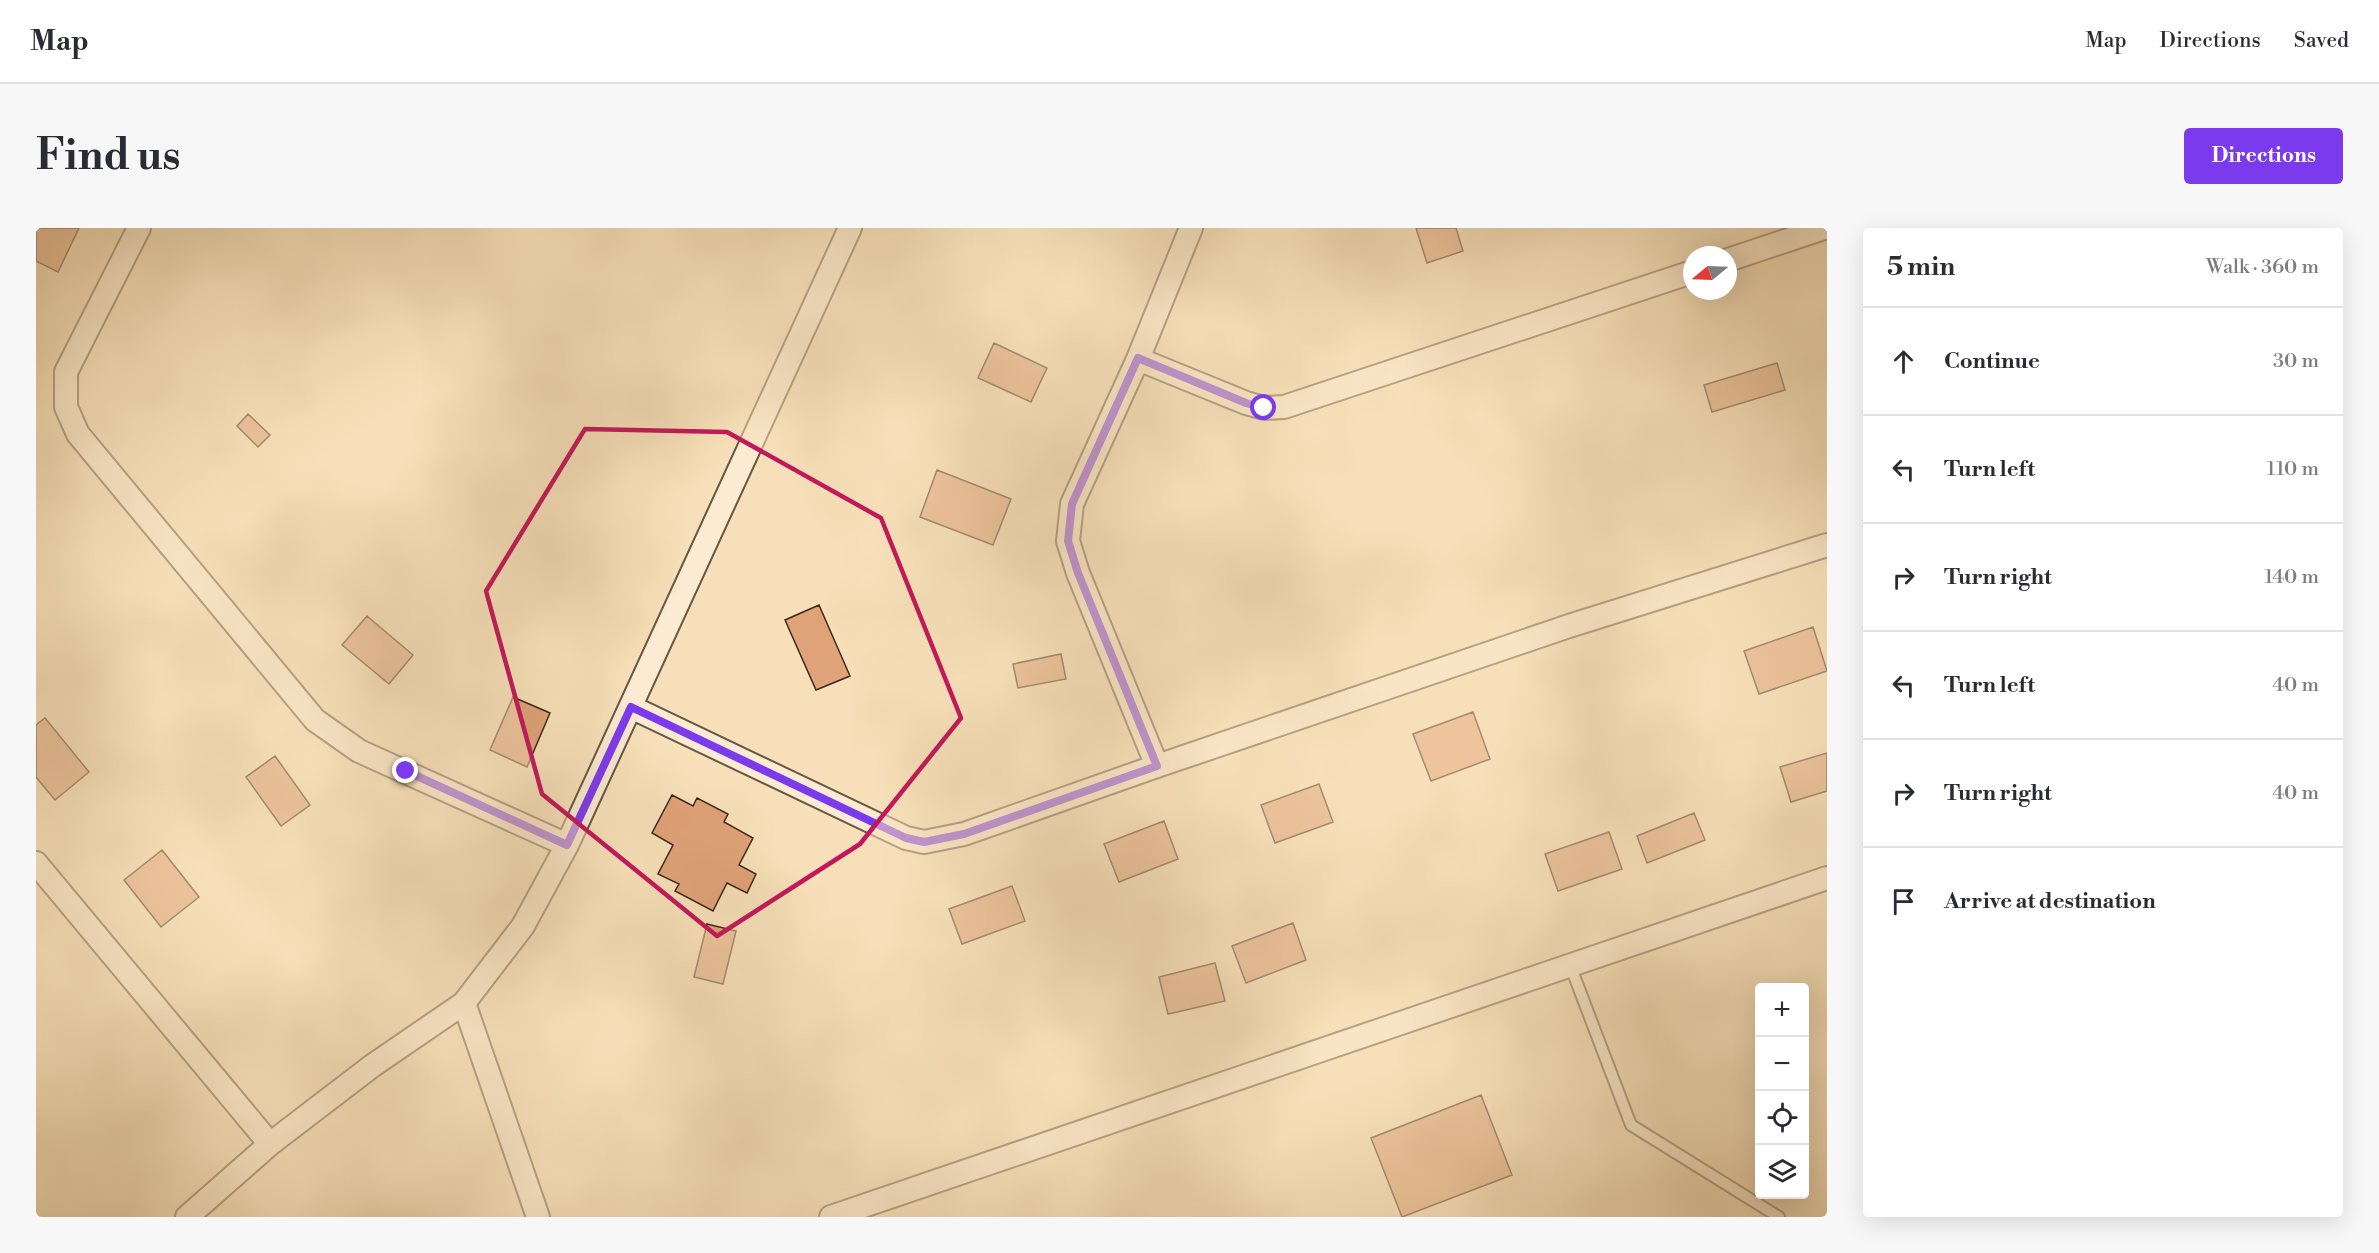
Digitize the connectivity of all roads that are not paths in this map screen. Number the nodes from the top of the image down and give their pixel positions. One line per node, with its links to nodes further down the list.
1 (139, 228): 11 (street)
2 (850, 228): 9 (street)
3 (1191, 228): 7 (street)
4 (1824, 228): 5 (street)
5 (1737, 257)
6 (1683, 275): 7 (street)
7 (1138, 358): 10 (street)
8 (1827, 545): 10 (street)
9 (631, 707): 10 (street); 11 (street)
10 (1157, 766)
11 (567, 845): 15 (street)
12 (36, 863): 16 (street)
13 (1827, 878): 14 (street)
14 (1570, 965): 19 (street); 20 (lane)
15 (464, 1003): 16 (street); 18 (street)
16 (270, 1144): 17 (street)
17 (187, 1217)
18 (538, 1217)
19 (831, 1217)
20 (1779, 1217)

